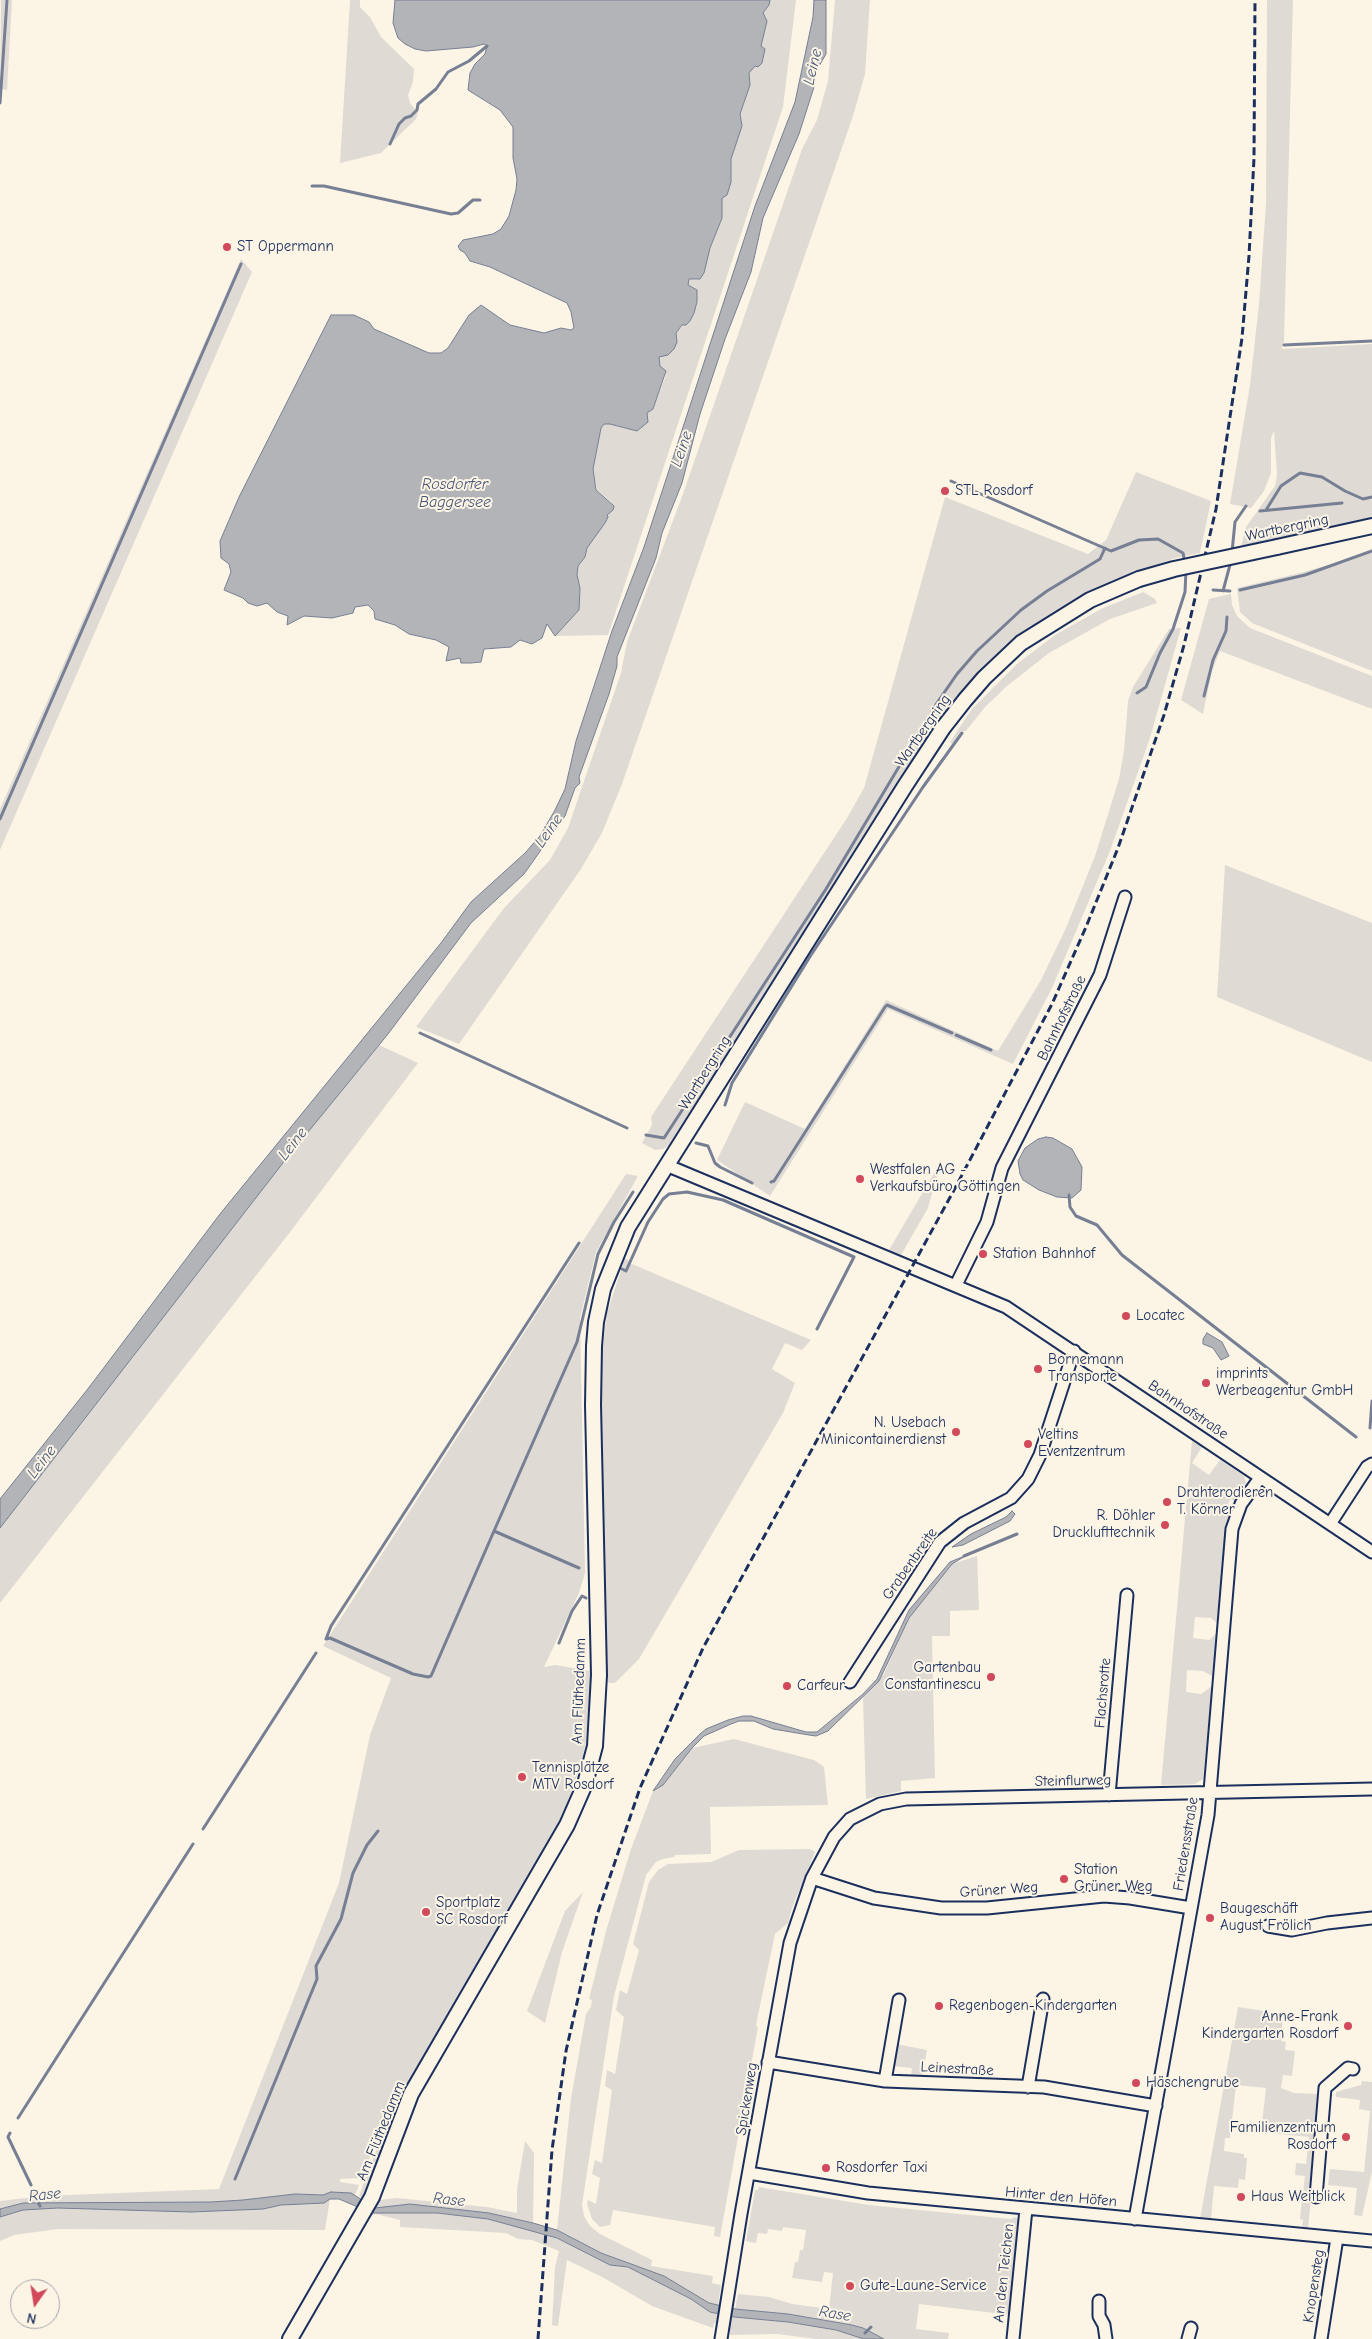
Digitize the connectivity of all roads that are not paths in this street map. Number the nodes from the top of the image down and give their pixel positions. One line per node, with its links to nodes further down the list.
1 (1372, 526): 3 (main road, Wartbergring, bridge)
2 (1125, 897): 4 (street, Bahnhofstraße)
3 (666, 1165): 4 (street, Bahnhofstraße); 34 (main road, Am Flüthedamm)
4 (956, 1285): 5 (street, Bahnhofstraße)
5 (1074, 1351): 7 (street, Bahnhofstraße); 11 (street, Grabenbreite)
6 (1372, 1464): 8 (street)
7 (1260, 1478): 8 (street, Bahnhofstraße); 13 (street, Friedensstraße)
8 (1330, 1524): 9 (street, Bahnhofstraße)
9 (1372, 1552)
10 (1127, 1595): 14 (street, Flachsrotte)
11 (850, 1682)
12 (1372, 1789): 13 (street, Steinflurweg)
13 (1209, 1792): 14 (street, Steinflurweg); 16 (street, Friedensstraße)
14 (1109, 1795): 15 (street, Steinflurweg)
15 (812, 1878): 16 (street, Grüner Weg); 21 (street, Spickenweg)
16 (1191, 1908): 25 (street, Friedensstraße)
17 (1372, 1918): 18 (street)
18 (1268, 1926)
19 (1043, 1999): 24 (street)
20 (899, 2000): 23 (street)
21 (768, 2062): 23 (street, Leinestraße); 26 (street, Spickenweg)
22 (1353, 2069): 27 (street)
23 (885, 2080): 24 (street, Leinestraße)
24 (1028, 2087): 25 (street, Leinestraße)
25 (1156, 2106): 29 (street, Friedensstraße)
26 (749, 2173): 28 (street, Hinter den Höfen); 33 (street, Spickenweg)
27 (1316, 2198)
28 (1026, 2209): 29 (street, Hinter den Höfen); 35 (street, An den Teichen)
29 (1135, 2219): 30 (street, Hinter den Höfen)
30 (1337, 2238): 31 (street, Hinter den Höfen); 37 (street, Knopensteg)
31 (1372, 2241)
32 (1099, 2301): 36 (street)
33 (722, 2330)
34 (290, 2339)
35 (1013, 2339)
36 (1106, 2339)
37 (1321, 2339)

